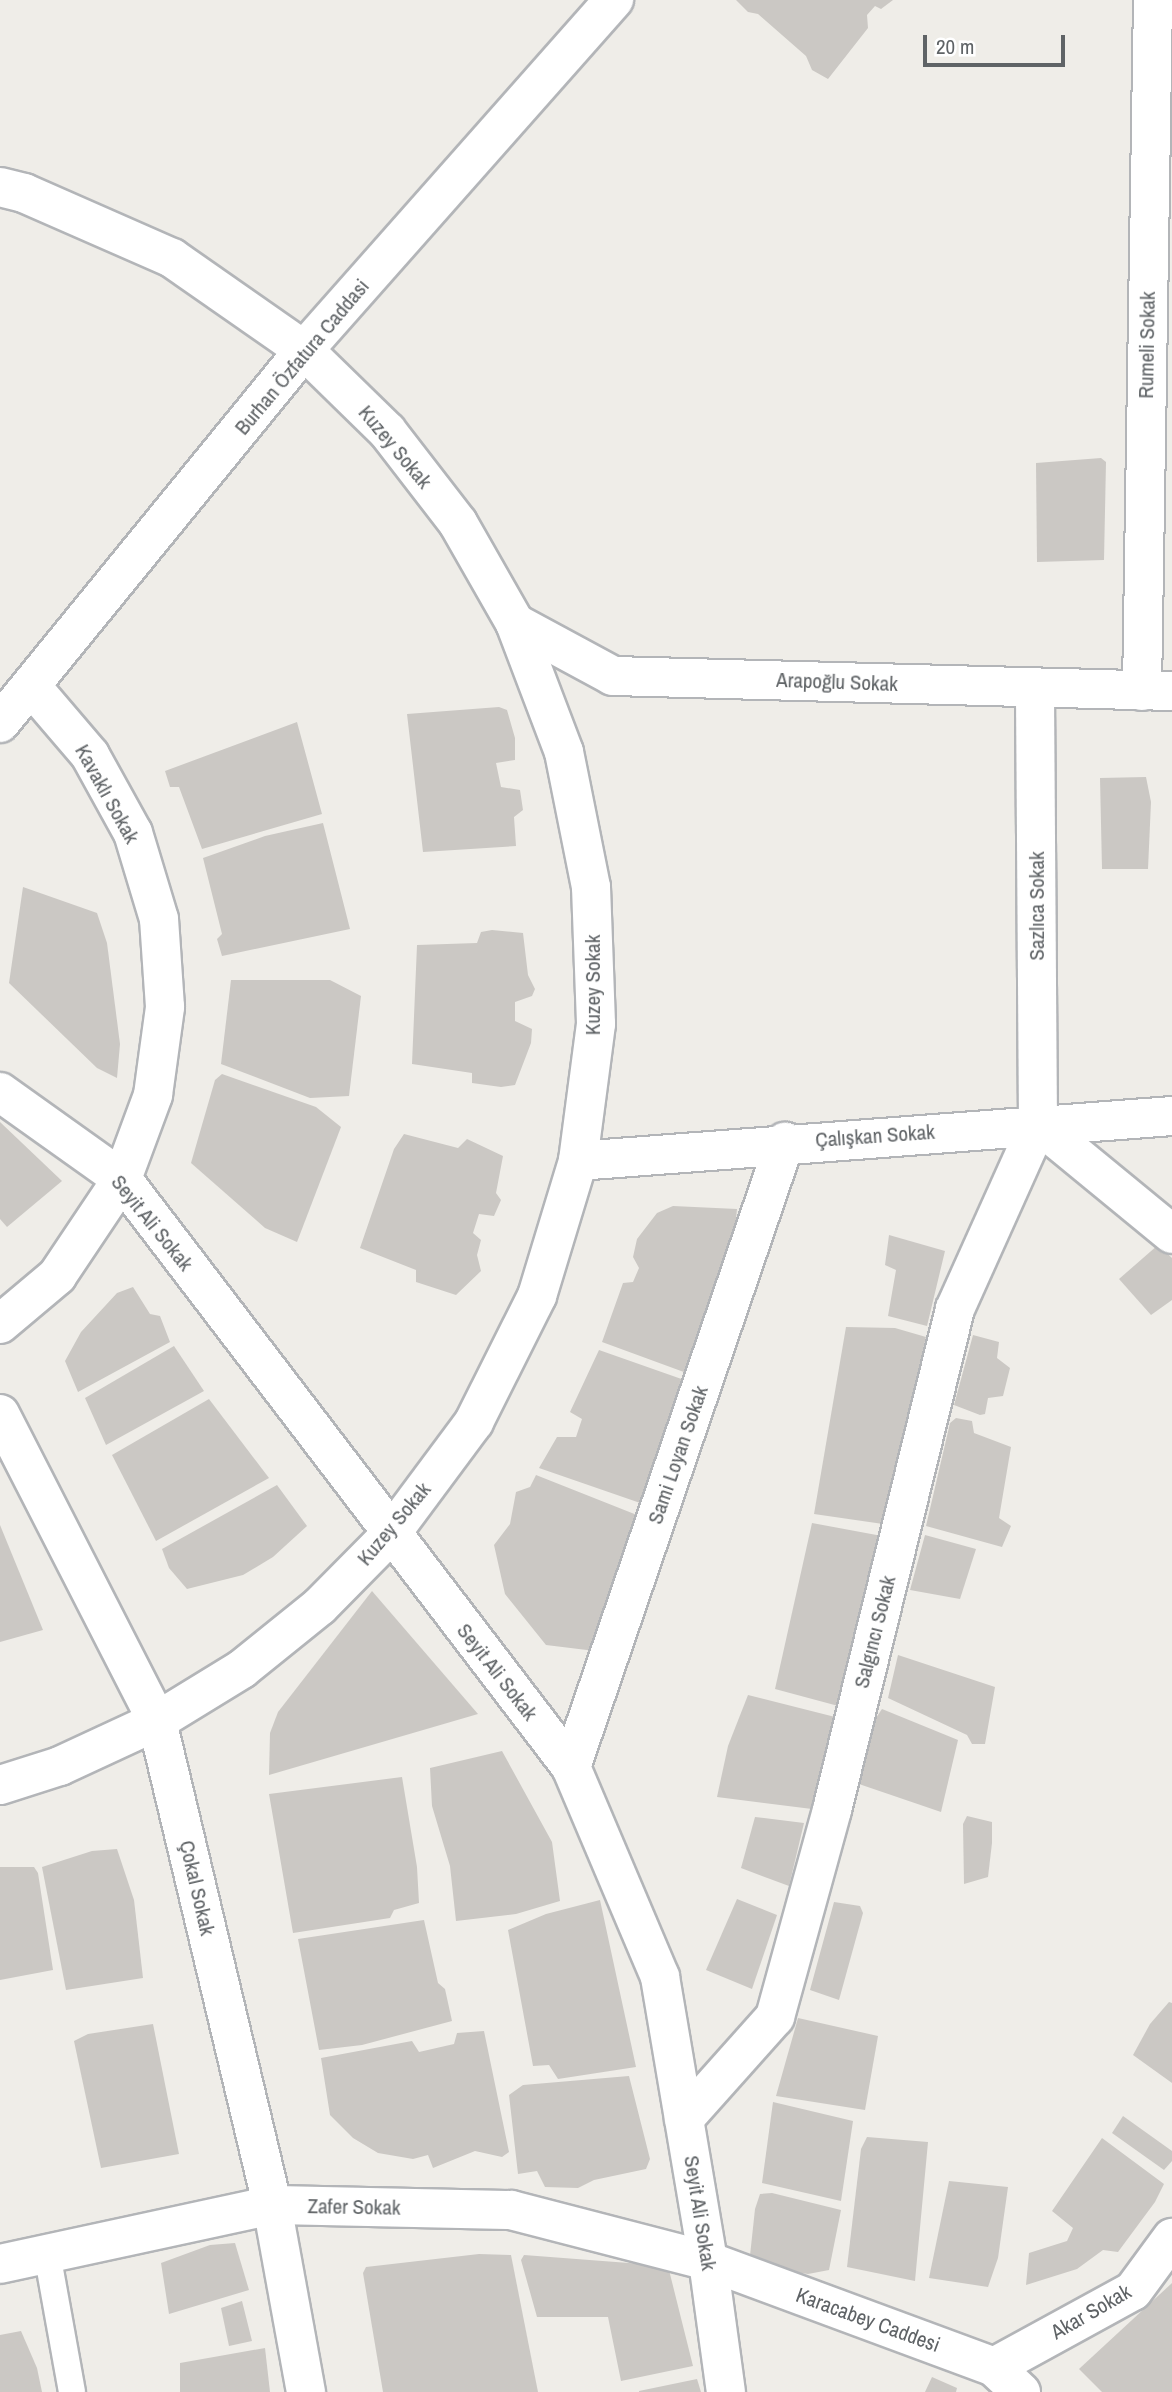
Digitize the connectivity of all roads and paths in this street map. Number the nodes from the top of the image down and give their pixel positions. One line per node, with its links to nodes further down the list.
1 (1153, 0): 8 (street, Rumeli Sokak)
2 (594, 7): 4 (street, Burhan Özfatura Caddasi)
3 (0, 187): 4 (street, Kuzey Sokak)
4 (304, 350): 5 (street, Kuzey Sokak); 6 (street, Burhan Özfatura Caddasi)
5 (515, 624): 7 (street, Arapoğlu Sokak); 14 (street, Kuzey Sokak)
6 (32, 687): 9 (street, Burhan Özfatura Caddasi); 15 (street, Kavaklı Sokak)
7 (1035, 688): 8 (street, Arapoğlu Sokak); 12 (street, Sazlıca Sokak)
8 (1157, 691)
9 (0, 723)
10 (0, 1093): 15 (street, Seyit Ali Sokak)
11 (1172, 1116): 12 (street, Çalışkan Sokak)
12 (1038, 1124): 13 (street, Çalışkan Sokak); 16 (street); 23 (street, Salgıncı Sokak)
13 (785, 1142): 14 (street, Çalışkan Sokak); 21 (street, Sami Loyan Sokak)
14 (578, 1161): 19 (street, Kuzey Sokak)
15 (122, 1179): 17 (street, Kavaklı Sokak); 19 (street, Seyit Ali Sokak)
16 (1172, 1234)
17 (0, 1324)
18 (0, 1414): 20 (street, Çokal Sokak)
19 (390, 1535): 20 (street, Kuzey Sokak); 21 (street, Seyit Ali Sokak)
20 (157, 1721): 22 (street, Kuzey Sokak); 24 (street, Çokal Sokak)
21 (571, 1767): 23 (street, Seyit Ali Sokak)
22 (0, 1785)
23 (684, 2119): 27 (street, Seyit Ali Sokak)
24 (272, 2205): 26 (street, Zafer Sokak); 27 (street, Zafer Sokak); 31 (street, Çokal Sokak)
25 (1172, 2238): 29 (street, Akar Sokak)
26 (47, 2253): 28 (street, Zafer Sokak); 30 (lane)
27 (708, 2261): 29 (street, Karacabey Caddesi); 32 (street, Seyit Ali Sokak)
28 (0, 2264)
29 (1007, 2379)
30 (72, 2392)
31 (306, 2392)
32 (726, 2392)

